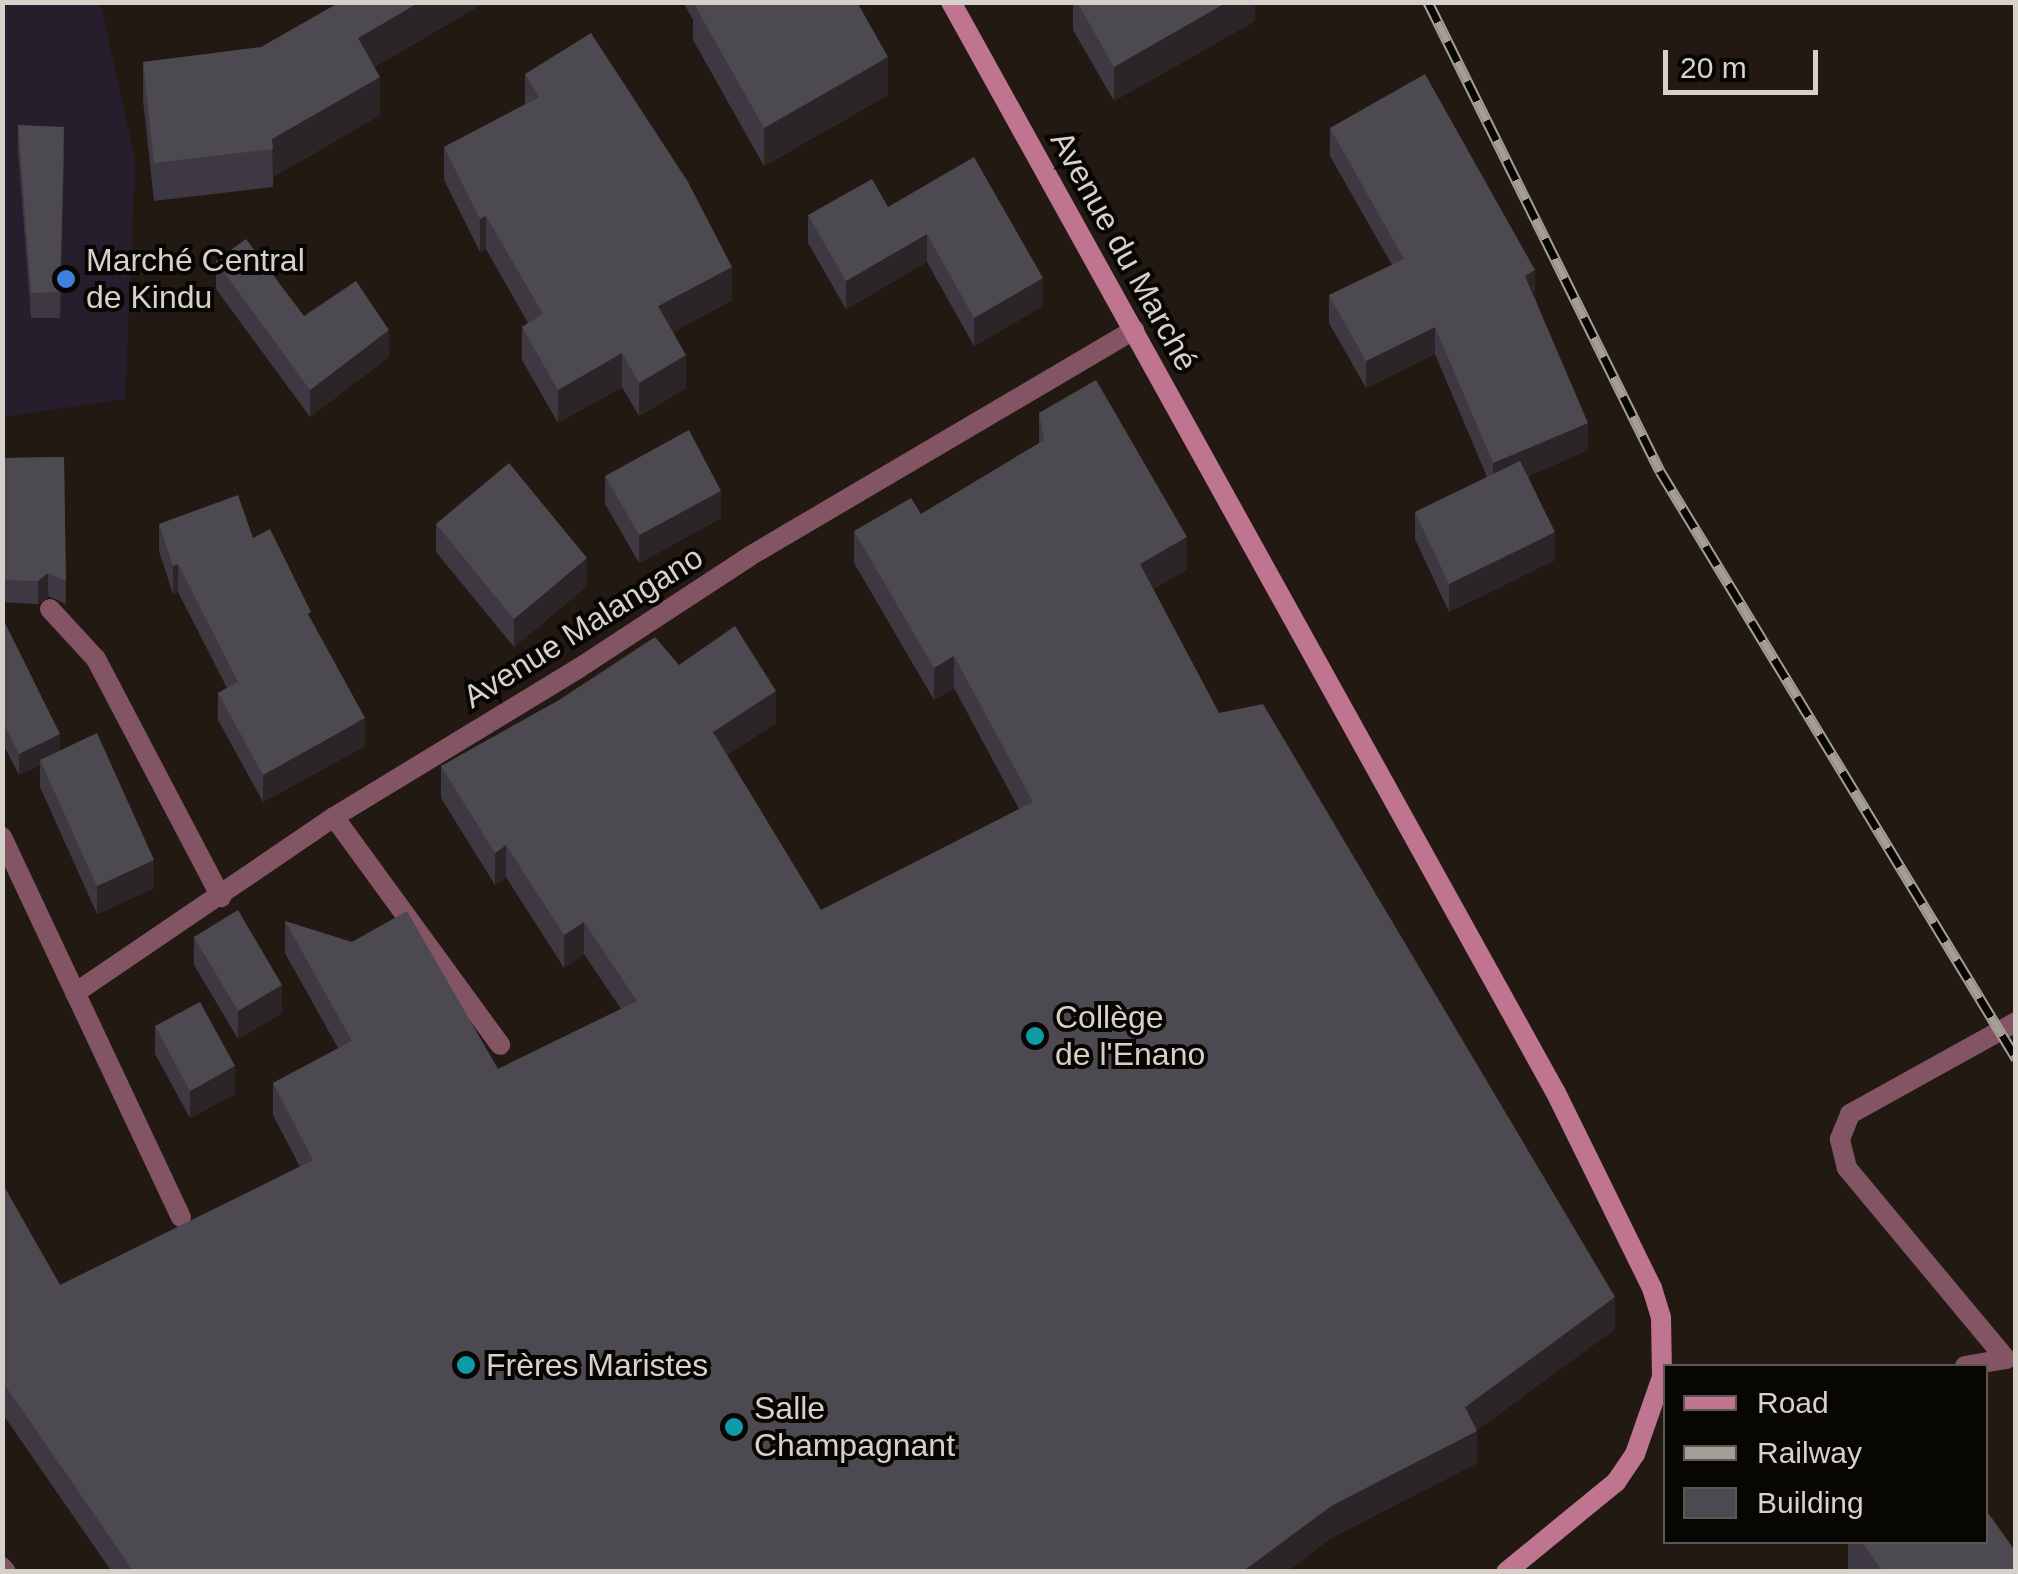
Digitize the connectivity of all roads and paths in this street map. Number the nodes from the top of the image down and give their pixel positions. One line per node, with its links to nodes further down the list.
1 (951, 2): 2 (street, Avenue du Marché)
2 (1134, 330): 4 (street, Avenue Malangano); 12 (street, Avenue du Marché)
3 (50, 609): 6 (street)
4 (334, 817): 6 (street, Avenue Malangano); 9 (street)
5 (2, 837): 7 (street)
6 (221, 897): 7 (street, Avenue Malangano)
7 (76, 993): 10 (street)
8 (2016, 1022): 11 (street)
9 (500, 1045)
10 (181, 1217)
11 (1977, 1364)
12 (1659, 1415): 13 (street, Avenue du Marché)
13 (1506, 1572)

